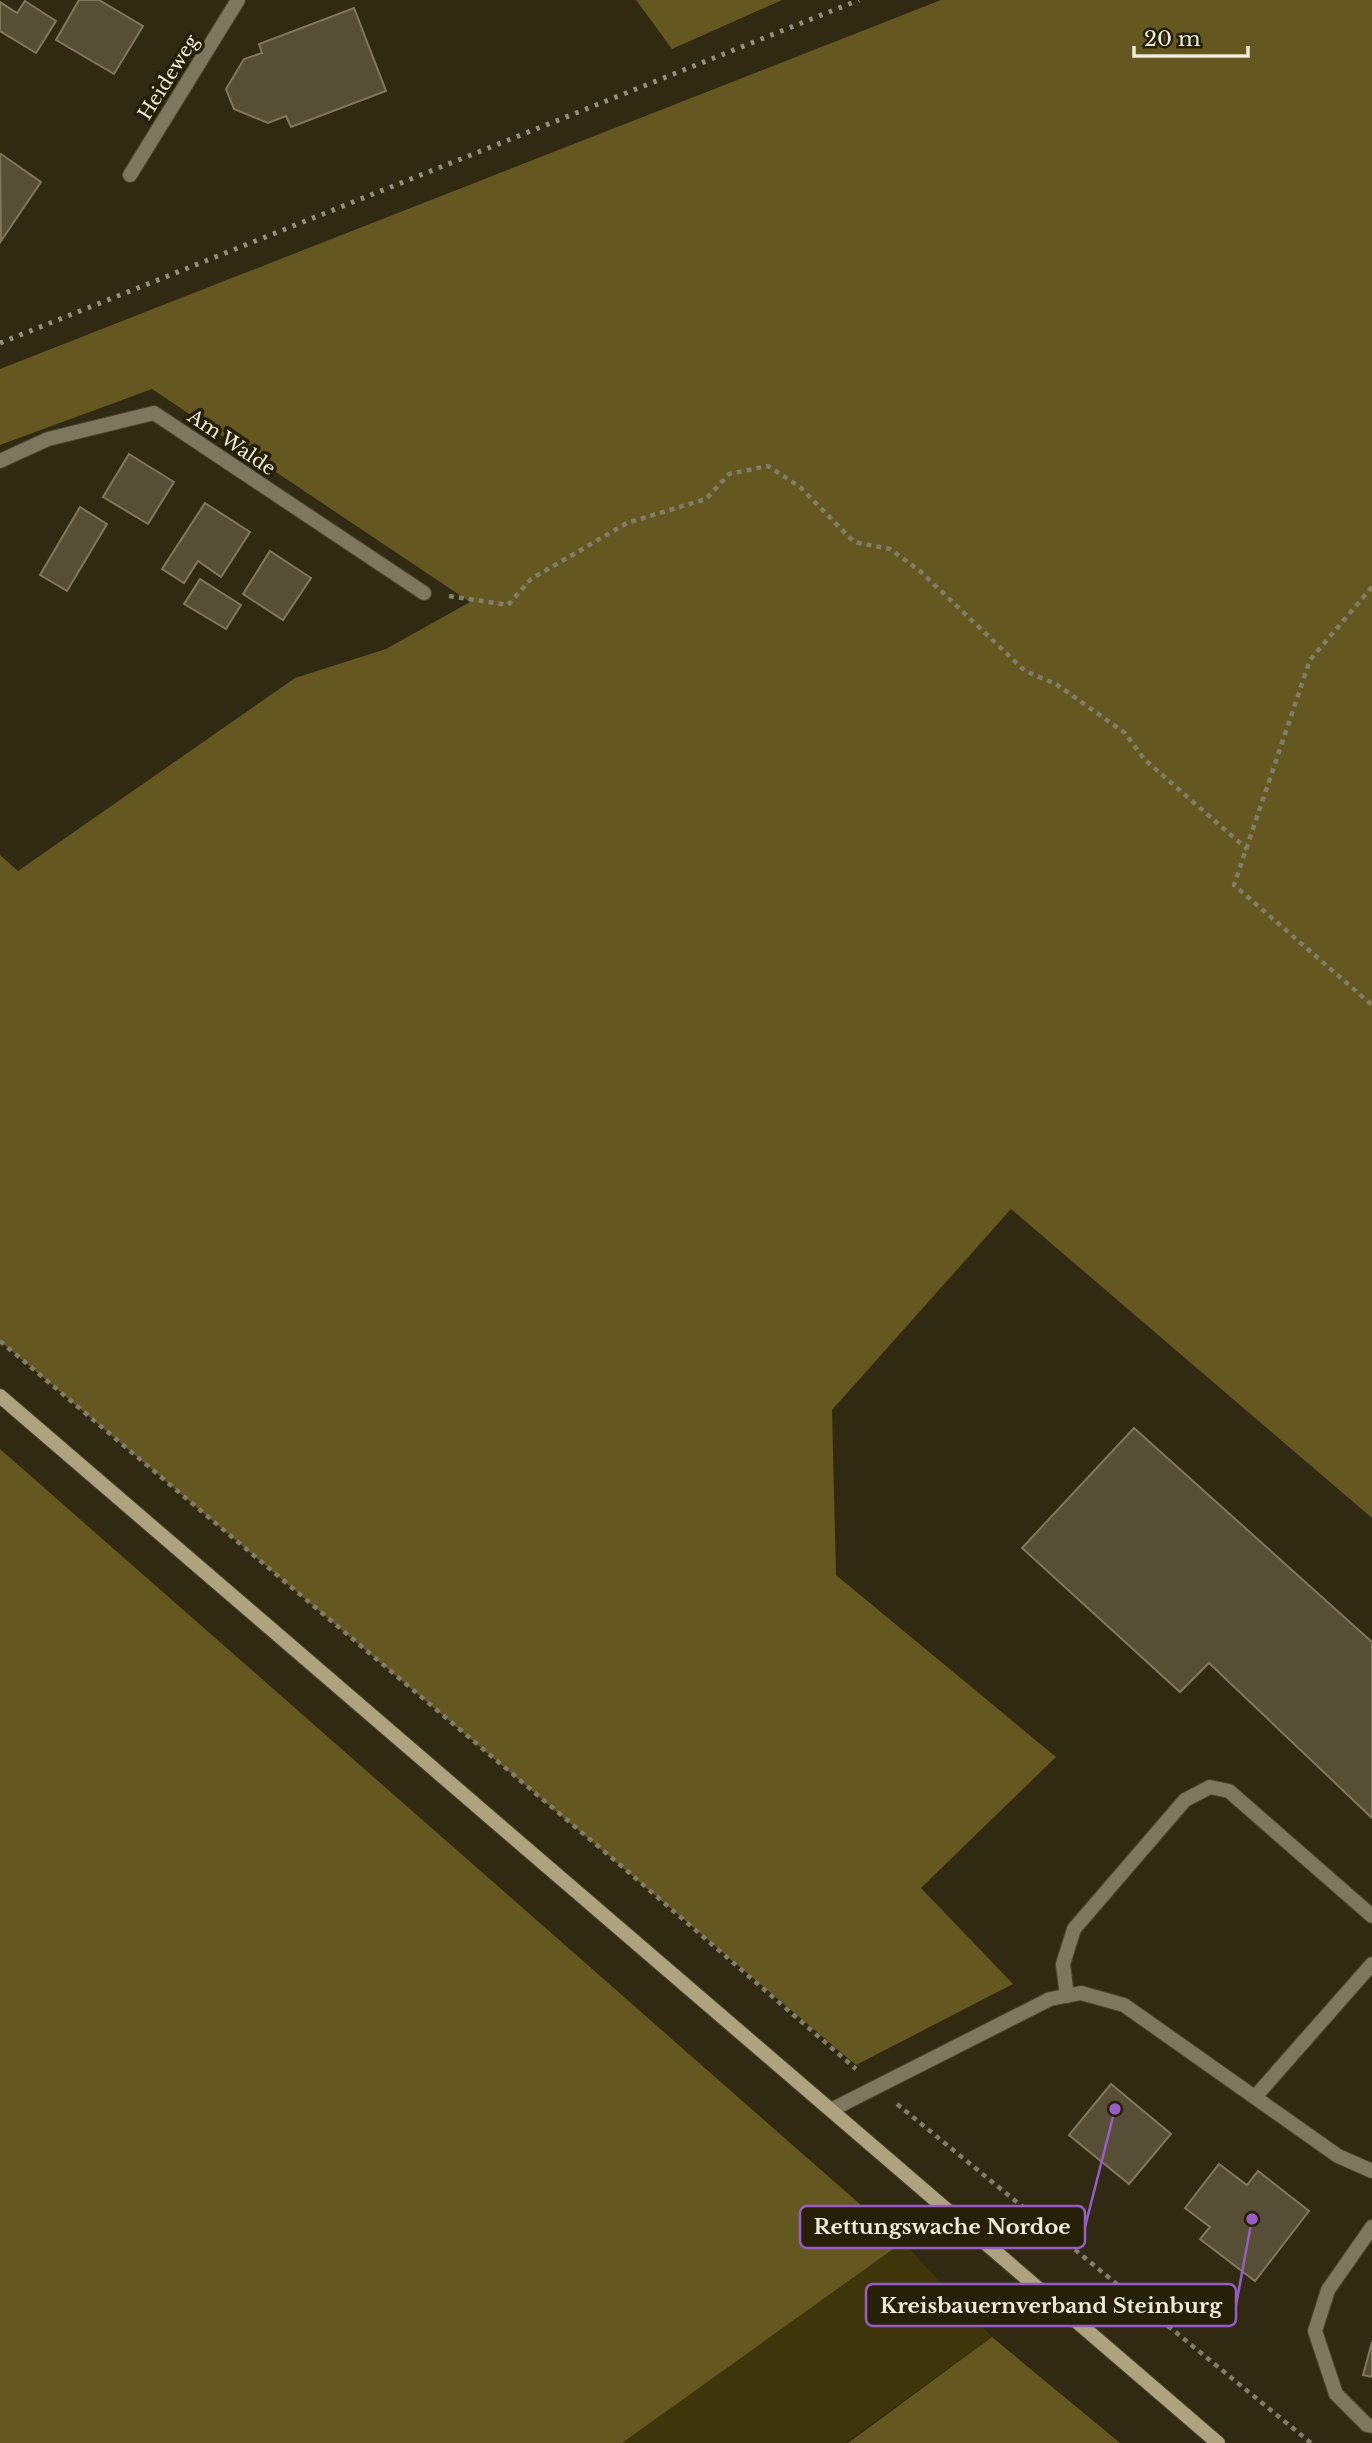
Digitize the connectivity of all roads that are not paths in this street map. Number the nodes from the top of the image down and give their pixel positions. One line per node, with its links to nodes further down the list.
1 (238, 0): 2 (street, Heideweg)
2 (130, 175)
3 (0, 461): 4 (street, Am Walde)
4 (424, 593)
5 (0, 1396): 10 (main road)
6 (1372, 1916): 8 (street)
7 (1372, 1964): 9 (street)
8 (1067, 1996): 9 (street); 10 (street)
9 (1255, 2097): 11 (street)
10 (831, 2110): 14 (main road)
11 (1372, 2171)
12 (1372, 2227): 13 (street)
13 (1372, 2426)
14 (1217, 2443)

